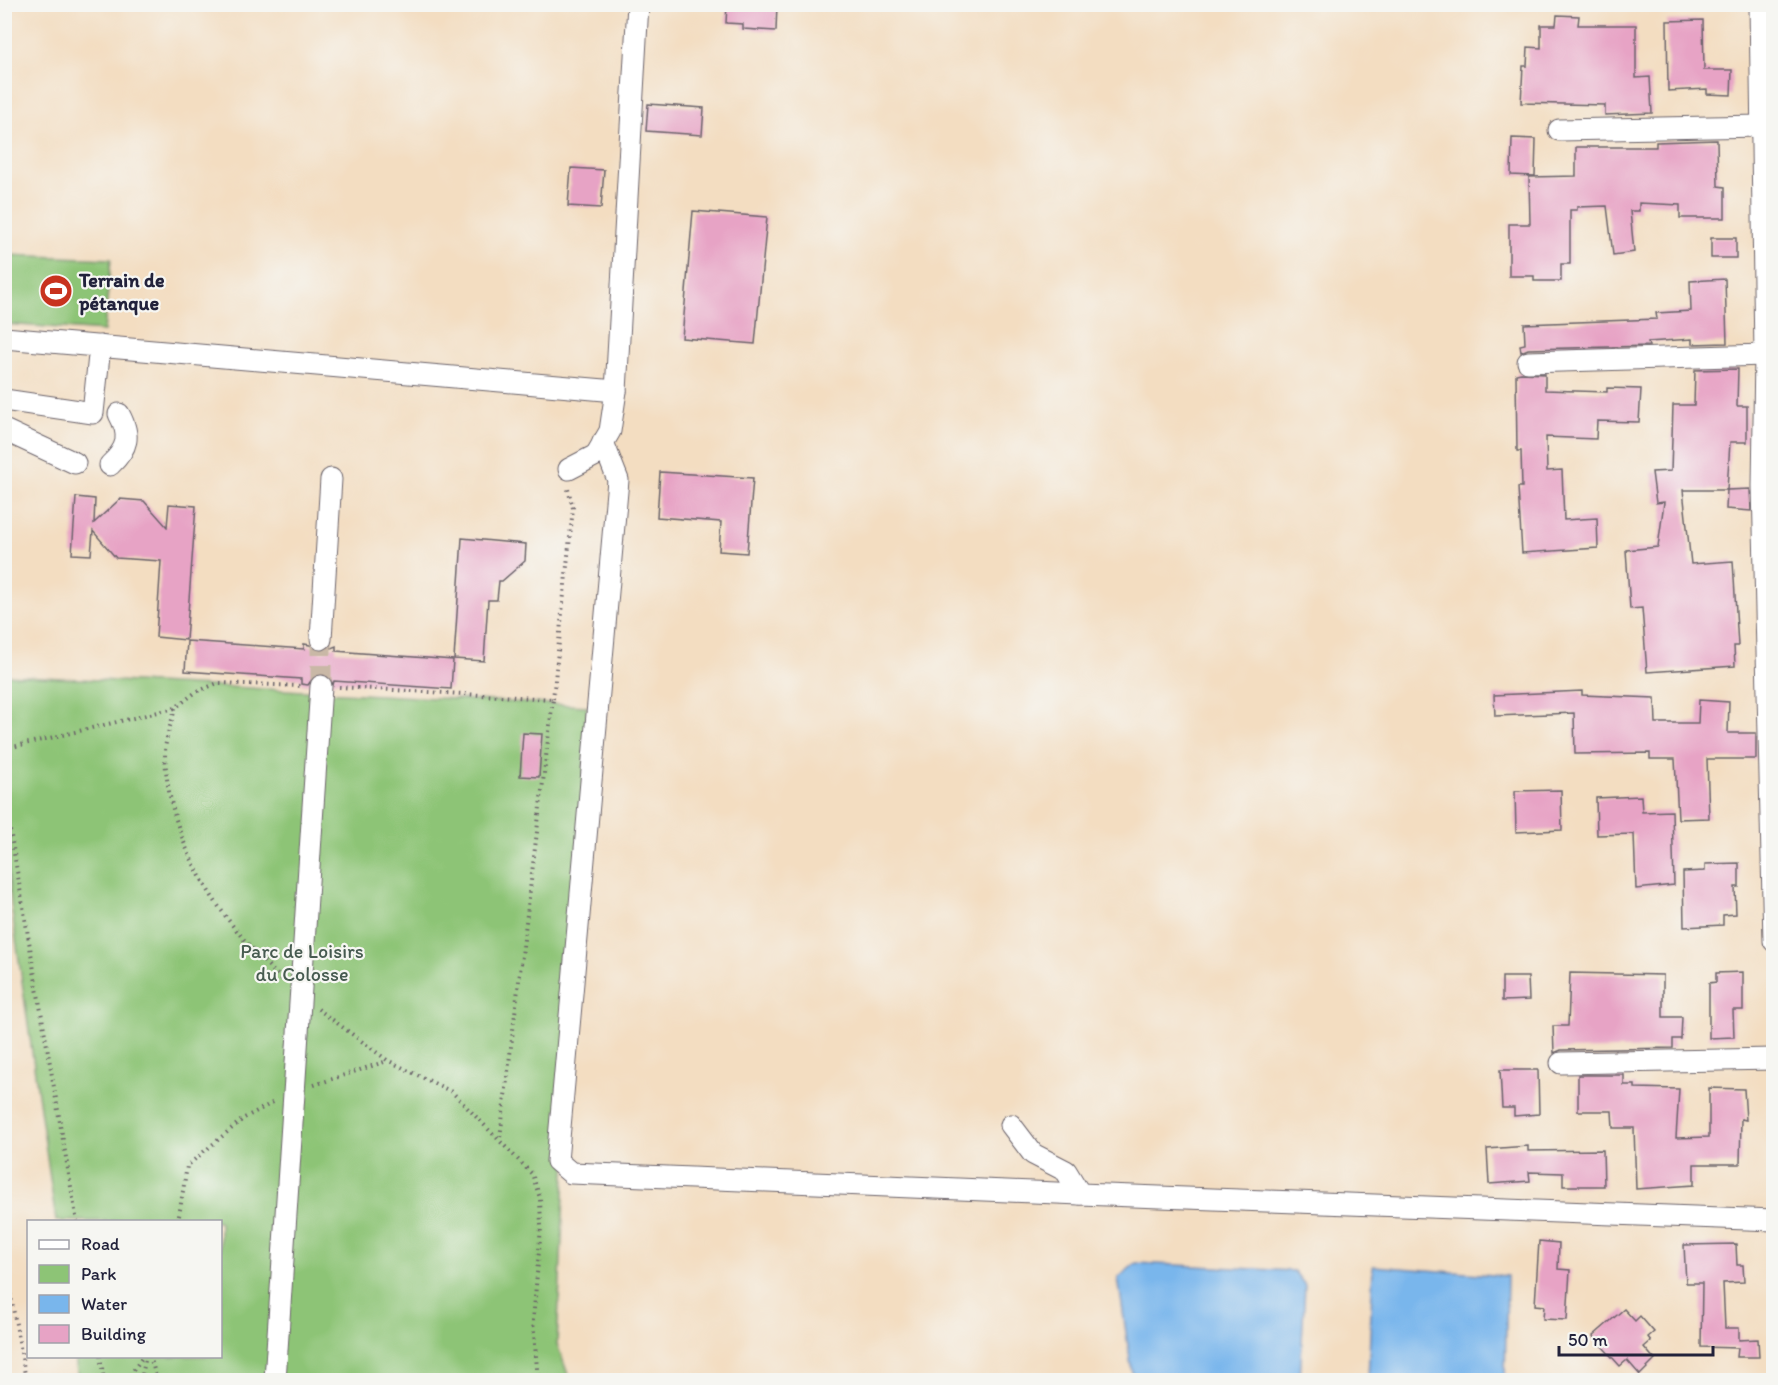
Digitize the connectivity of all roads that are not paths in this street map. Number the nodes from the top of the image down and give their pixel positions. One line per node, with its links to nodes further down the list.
1 (638, 4): 11 (street)
2 (1760, 4): 3 (street)
3 (1767, 61): 4 (street)
4 (1761, 126): 5 (street); 6 (street)
5 (1559, 130)
6 (1768, 245): 9 (street)
7 (4, 338): 8 (street)
8 (100, 346): 11 (street); 12 (street)
9 (1765, 355): 10 (street); 20 (street)
10 (1528, 362)
11 (616, 391): 15 (street)
12 (4, 400)
13 (119, 414): 17 (street)
14 (4, 430): 16 (street)
15 (603, 442): 18 (street); 28 (street)
16 (75, 463)
17 (110, 465)
18 (568, 477)
19 (331, 479): 21 (street)
20 (1768, 486): 23 (street)
21 (321, 639)
22 (321, 686): 30 (street)
23 (1773, 860): 24 (street)
24 (1773, 941)
25 (1773, 1059): 26 (street)
26 (1561, 1063)
27 (1011, 1125): 28 (street)
28 (1080, 1194): 29 (street)
29 (1773, 1220)
30 (275, 1380)

